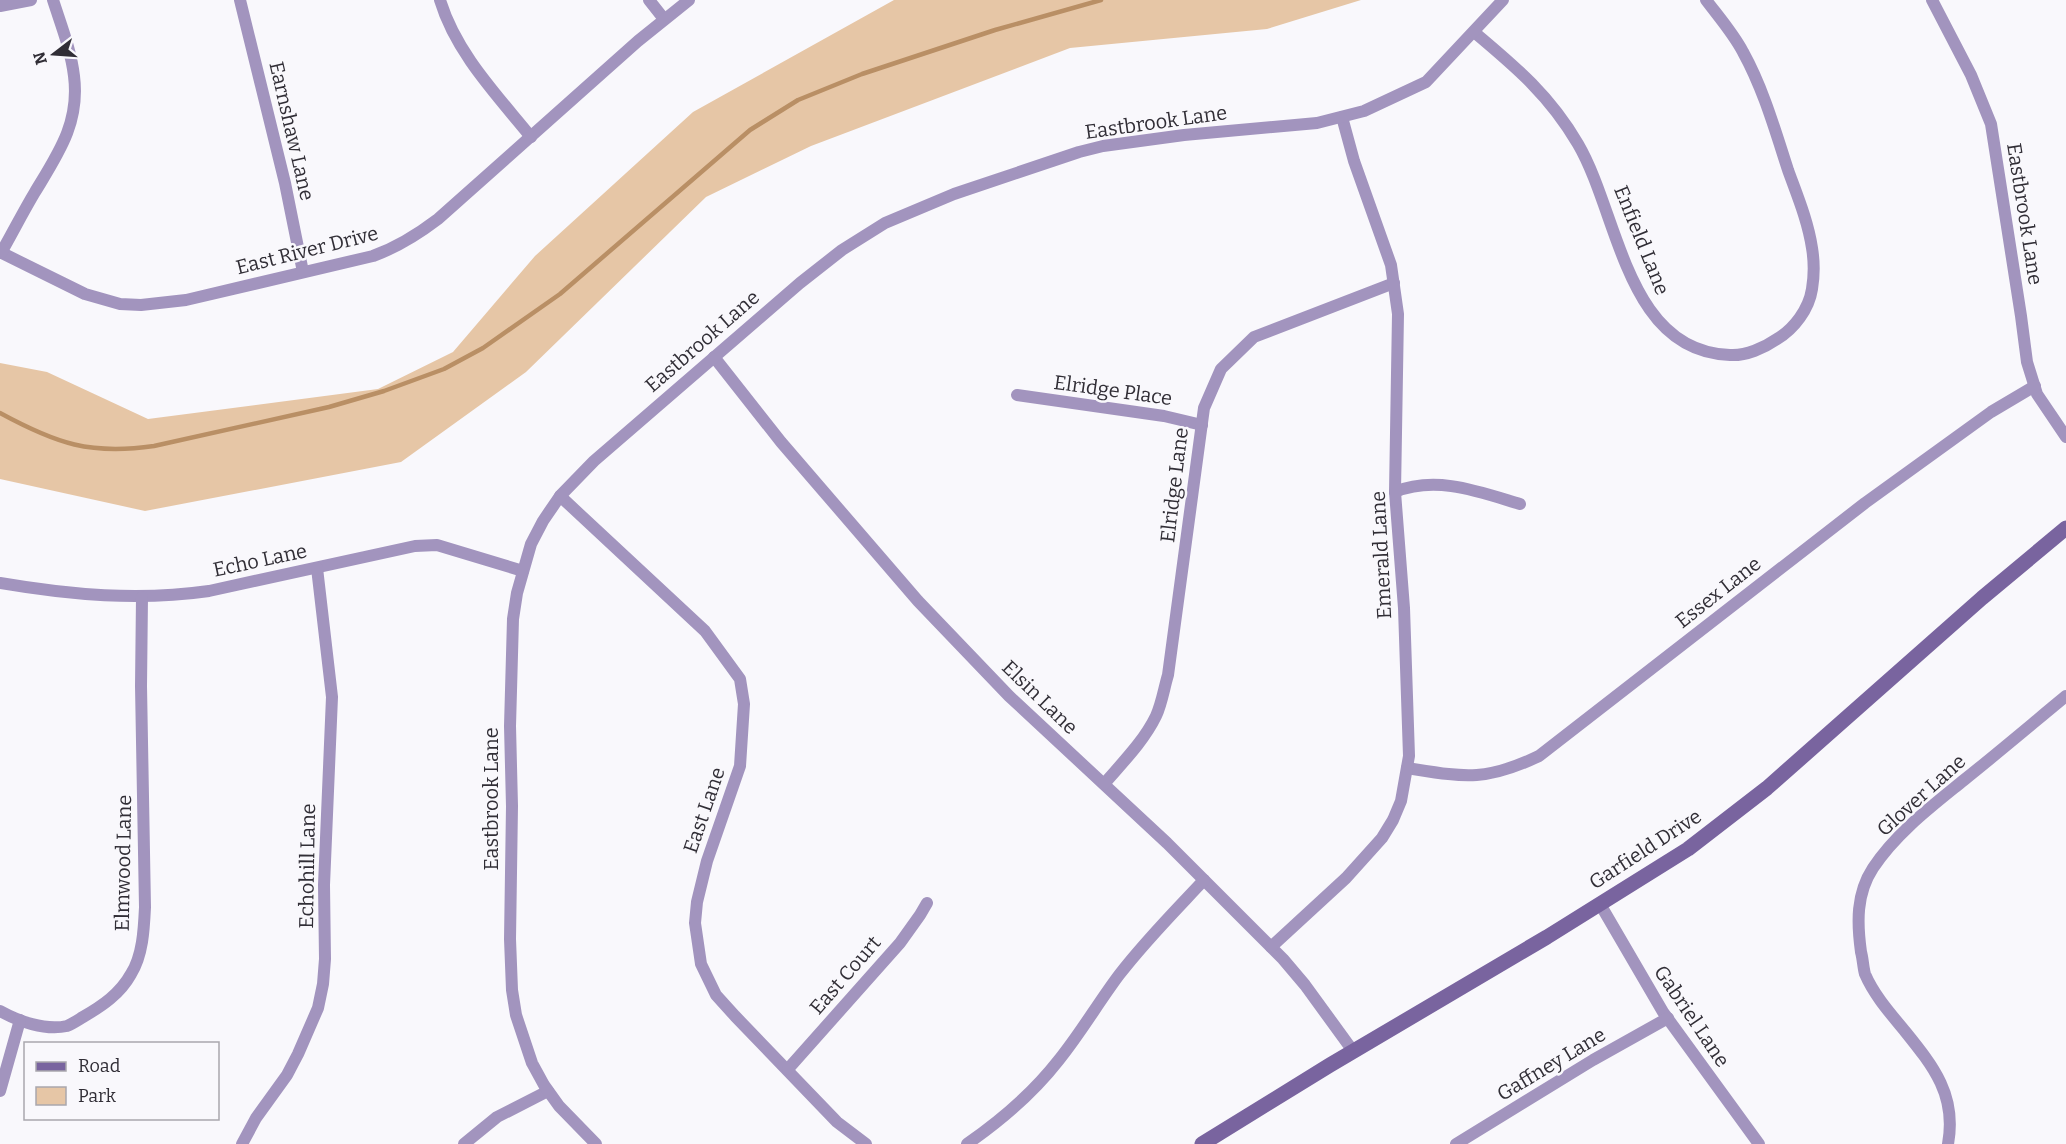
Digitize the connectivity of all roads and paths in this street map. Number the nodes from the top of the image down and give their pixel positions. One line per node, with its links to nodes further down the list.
1 (31, 0): 10 (street)
2 (53, 0): 15 (street)
3 (240, 0): 16 (street, Earnshaw Lane)
4 (440, 0): 14 (street)
5 (649, 0): 11 (street)
6 (689, 0): 11 (street, East River Drive)
7 (1503, 0): 12 (street, Eastbrook Lane)
8 (1706, 0): 12 (street, Enfield Lane)
9 (1932, 0): 19 (street, Eastbrook Lane)
10 (0, 6)
11 (664, 18): 14 (street, East River Drive)
12 (1474, 32): 13 (street, Eastbrook Lane)
13 (1342, 117): 17 (street, Emerald Lane); 18 (street, Eastbrook Lane)
14 (531, 137): 16 (street, East River Drive)
15 (1, 252): 16 (street, East River Drive)
16 (303, 272)
17 (1394, 283): 21 (street, Elridge Lane); 23 (street, Emerald Lane)
18 (714, 357): 24 (street, Eastbrook Lane); 33 (street, Elsin Lane)
19 (2035, 386): 22 (street, Eastbrook Lane); 32 (street, Essex Lane)
20 (1017, 395): 21 (street, Elridge Place)
21 (1202, 425): 33 (street, Elridge Lane)
22 (2066, 437)
23 (1395, 492): 25 (street); 32 (street, Emerald Lane)
24 (560, 496): 28 (street, Eastbrook Lane); 42 (street, East Lane)
25 (1520, 504)
26 (2066, 528): 36 (street, Garfield Drive)
27 (317, 568): 28 (street, Echo Lane); 30 (street, Echo Lane); 45 (street, Echohill Lane)
28 (523, 571): 43 (street, Eastbrook Lane)
29 (0, 583): 30 (street, Echo Lane)
30 (142, 597): 40 (street, Elmwood Lane)
31 (2066, 696): 53 (street, Glover Lane)
32 (1407, 768): 37 (street, Emerald Lane)
33 (1104, 784): 34 (street, Elsin Lane)
34 (1204, 880): 37 (street, Elsin Lane); 49 (street)
35 (927, 903): 42 (street, East Court)
36 (1600, 904): 39 (street, Gabriel Lane); 41 (street, Garfield Drive)
37 (1271, 947): 41 (street, Elsin Lane)
38 (0, 1011): 40 (street, Elmwood Lane)
39 (1668, 1018): 51 (street, Gaffney Lane); 52 (street, Gabriel Lane)
40 (20, 1020): 44 (street)
41 (1353, 1051): 50 (street, Garfield Drive)
42 (788, 1069): 48 (street, East Lane)
43 (548, 1091): 46 (street); 47 (street, Eastbrook Lane)
44 (0, 1092)
45 (242, 1144)
46 (464, 1144)
47 (596, 1144)
48 (866, 1144)
49 (967, 1144)
50 (1203, 1144)
51 (1456, 1144)
52 (1760, 1144)
53 (1948, 1144)

